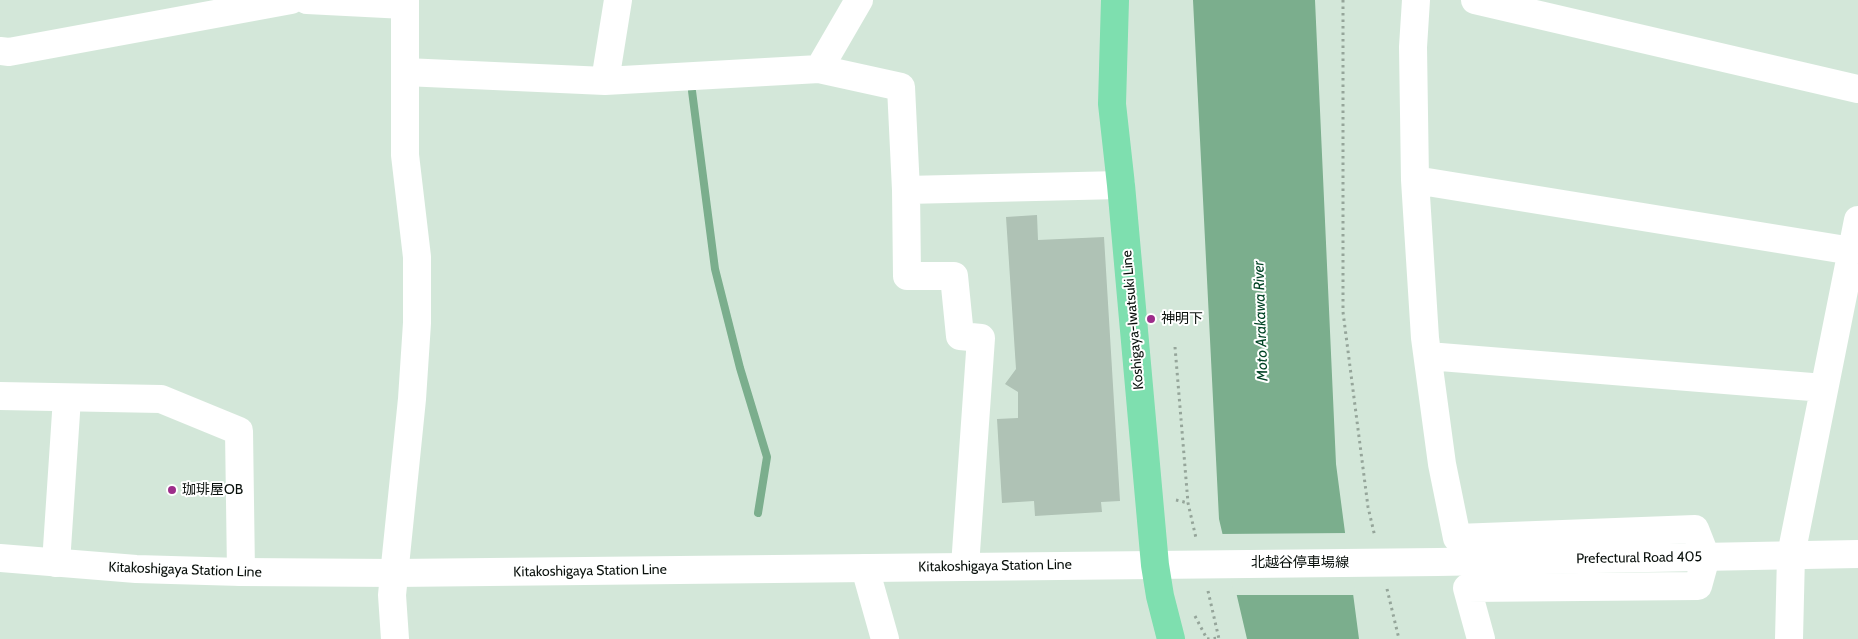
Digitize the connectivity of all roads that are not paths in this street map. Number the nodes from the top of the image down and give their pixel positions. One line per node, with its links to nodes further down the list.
1 (291, 0): 9 (street)
2 (306, 0): 8 (street)
3 (618, 0): 12 (street)
4 (859, 0): 10 (street)
5 (1115, 0): 15 (main road, Koshigaya-Iwatsuki Line)
6 (1416, 0): 14 (street)
7 (1475, 0): 13 (street)
8 (405, 3): 11 (street)
9 (0, 50)
10 (819, 69): 12 (street); 16 (street)
11 (404, 72): 12 (street); 34 (street)
12 (605, 81)
13 (1858, 89)
14 (1415, 180): 18 (street); 20 (street)
15 (1121, 185): 16 (street); 30 (main road, Koshigaya-Iwatsuki Line)
16 (906, 190): 31 (street)
17 (1858, 220): 18 (street)
18 (1852, 251): 19 (street)
19 (1848, 318): 21 (street)
20 (1428, 356): 21 (street); 26 (street)
21 (1824, 388): 25 (street)
22 (0, 396): 23 (street)
23 (67, 398): 29 (street); 33 (street)
24 (1858, 554): 25 (street, Prefectural Road 405)
25 (1791, 555): 26 (street, Prefectural Road 405); 39 (street)
26 (1706, 557): 28 (street, Prefectural Road 405); 38 (street)
27 (0, 558): 29 (street, Kitakoshigaya Station Line)
28 (1438, 562): 30 (street, 北越谷停車場線)
29 (56, 563): 33 (street, Kitakoshigaya Station Line)
30 (1168, 564): 31 (street, Kitakoshigaya Station Line); 37 (main road, Koshigaya-Iwatsuki Line)
31 (965, 566): 32 (street, Kitakoshigaya Station Line)
32 (865, 568): 34 (street, Kitakoshigaya Station Line); 36 (street)
33 (241, 572): 34 (street, Kitakoshigaya Station Line)
34 (394, 573): 35 (street)
35 (395, 639)
36 (885, 639)
37 (1171, 639)
38 (1482, 639)
39 (1789, 639)

